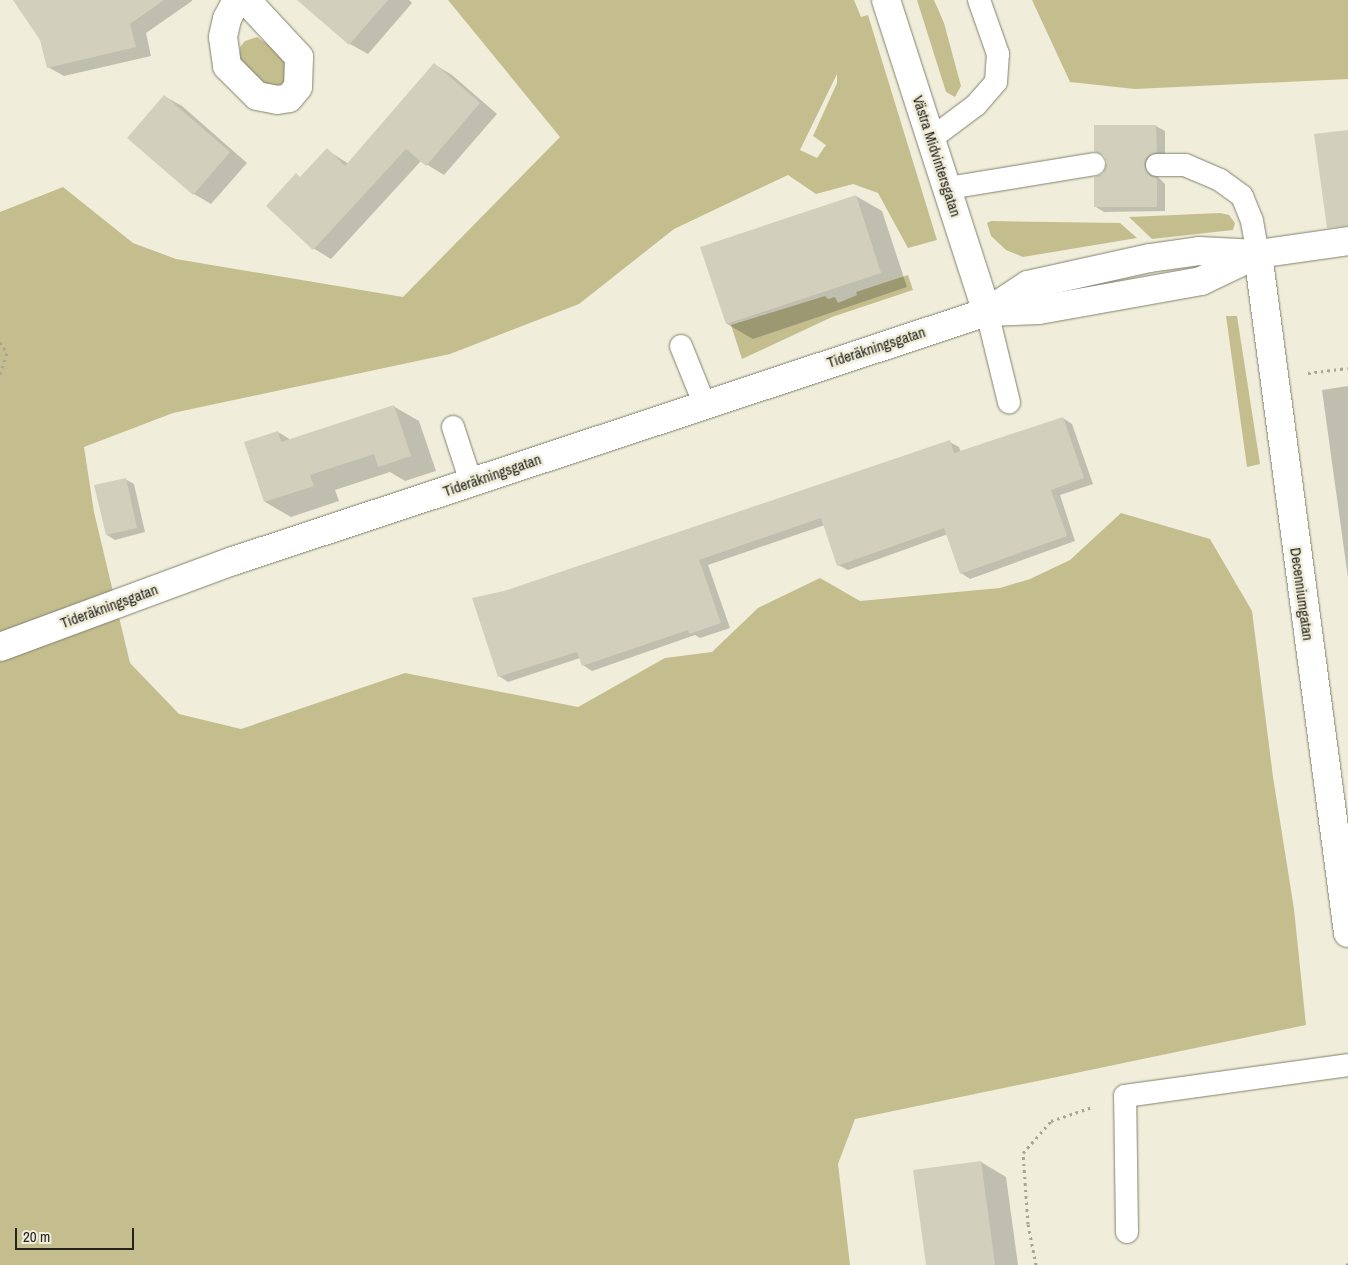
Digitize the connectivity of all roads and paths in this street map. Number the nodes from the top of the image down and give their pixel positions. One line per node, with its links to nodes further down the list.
1 (237, 0): 2 (street)
2 (246, 0)
3 (886, 0): 5 (street, Västra Midvintersgatan)
4 (979, 0): 5 (lane)
5 (932, 138): 8 (street, Västra Midvintersgatan)
6 (1094, 164): 8 (lane)
7 (1157, 165): 10 (lane)
8 (948, 188): 11 (street, Västra Midvintersgatan)
9 (1348, 241): 10 (street, Tideräkningsgatan)
10 (1258, 254): 11 (street, Tideräkningsgatan); 20 (street, Decenniumgatan)
11 (987, 312): 15 (lane); 16 (street, Tideräkningsgatan)
12 (0, 342): 14 (path)
13 (681, 346): 16 (lane)
14 (0, 374)
15 (1009, 402)
16 (704, 403): 18 (street, Tideräkningsgatan)
17 (453, 427): 18 (lane)
18 (470, 482): 19 (street, Tideräkningsgatan)
19 (0, 647)
20 (1348, 933)
21 (1348, 1065): 22 (lane)
22 (1125, 1096): 23 (lane); 24 (path)
23 (1127, 1232)
24 (1036, 1265)

